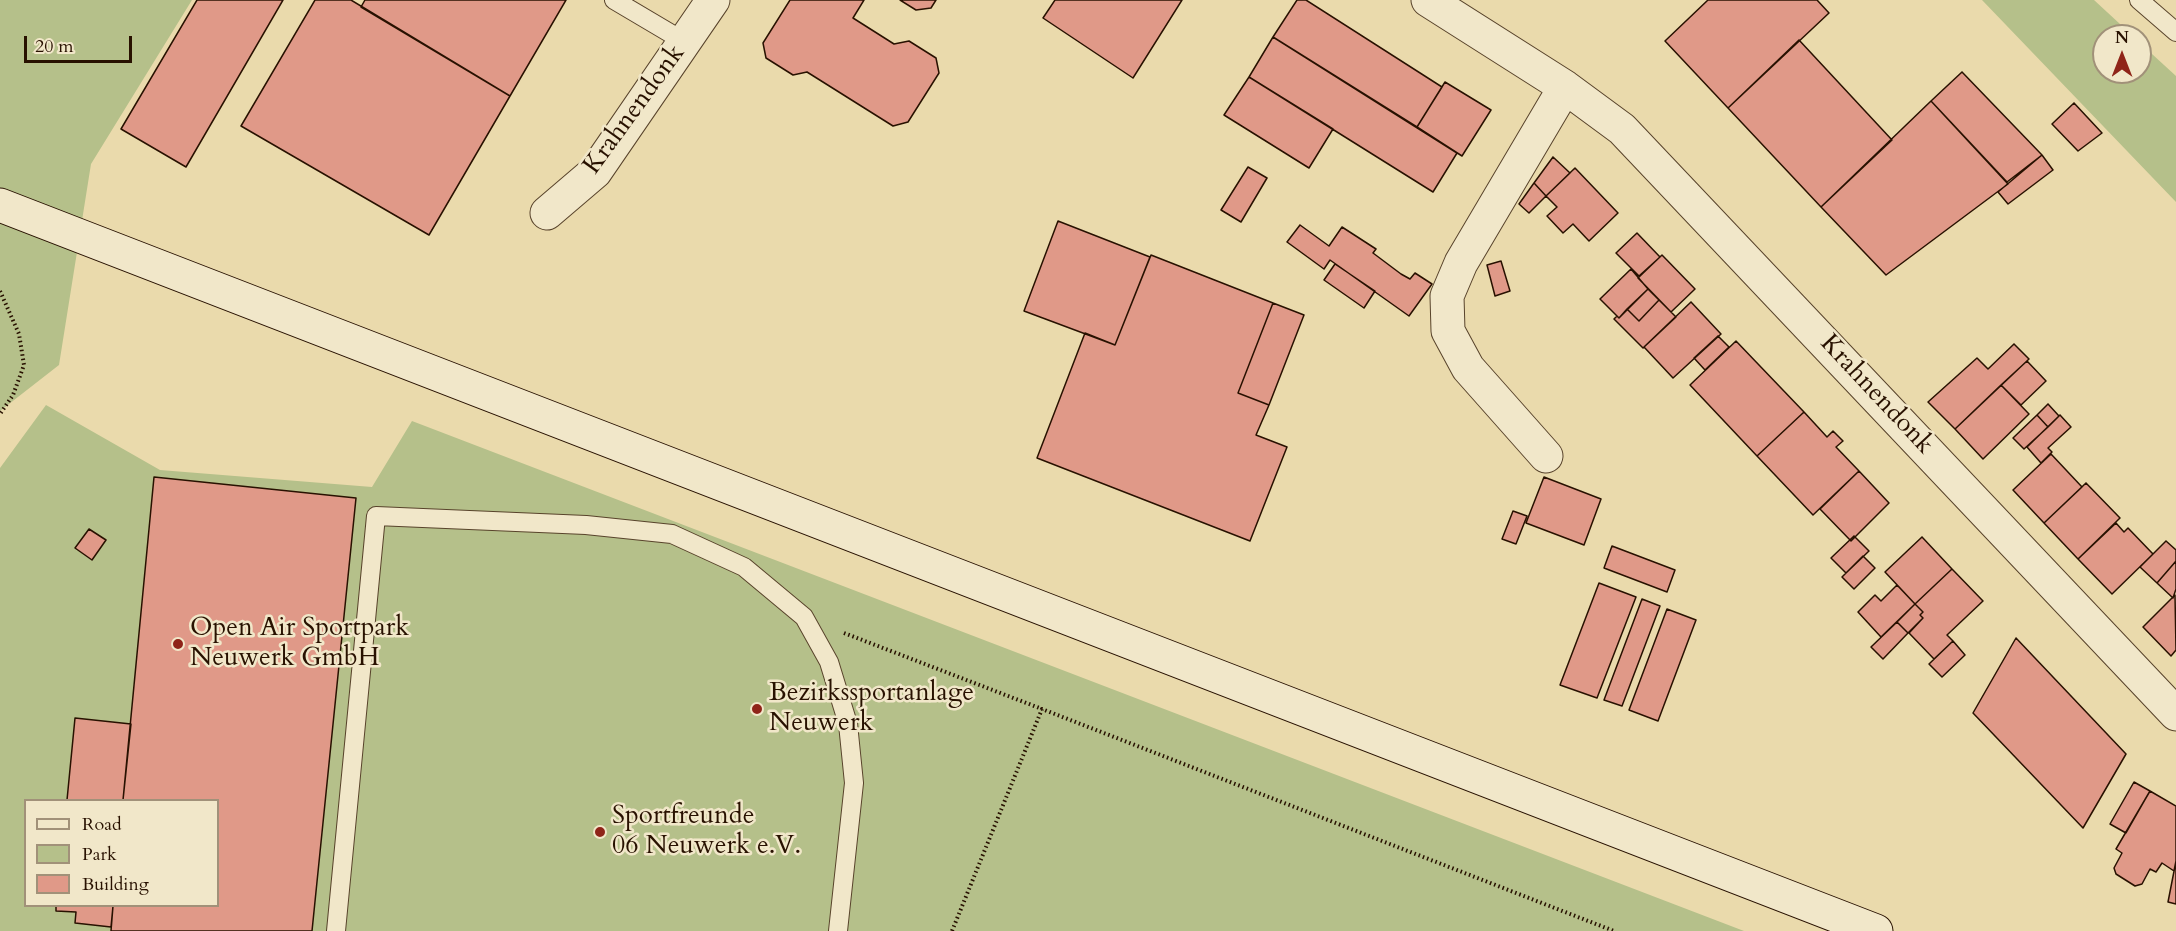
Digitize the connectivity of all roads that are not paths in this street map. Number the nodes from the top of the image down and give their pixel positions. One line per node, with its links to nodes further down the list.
1 (614, 0): 6 (lane)
2 (713, 0): 6 (main road, Krahnendonk)
3 (1428, 0): 7 (main road, Krahnendonk)
4 (2139, 0): 5 (lane)
5 (2176, 32)
6 (685, 42): 9 (main road, Krahnendonk)
7 (1565, 87): 10 (main road); 11 (main road, Krahnendonk)
8 (0, 205): 14 (main road)
9 (547, 213)
10 (1546, 456)
11 (2176, 714)
12 (336, 931): 13 (lane)
13 (838, 931)
14 (1876, 931)

